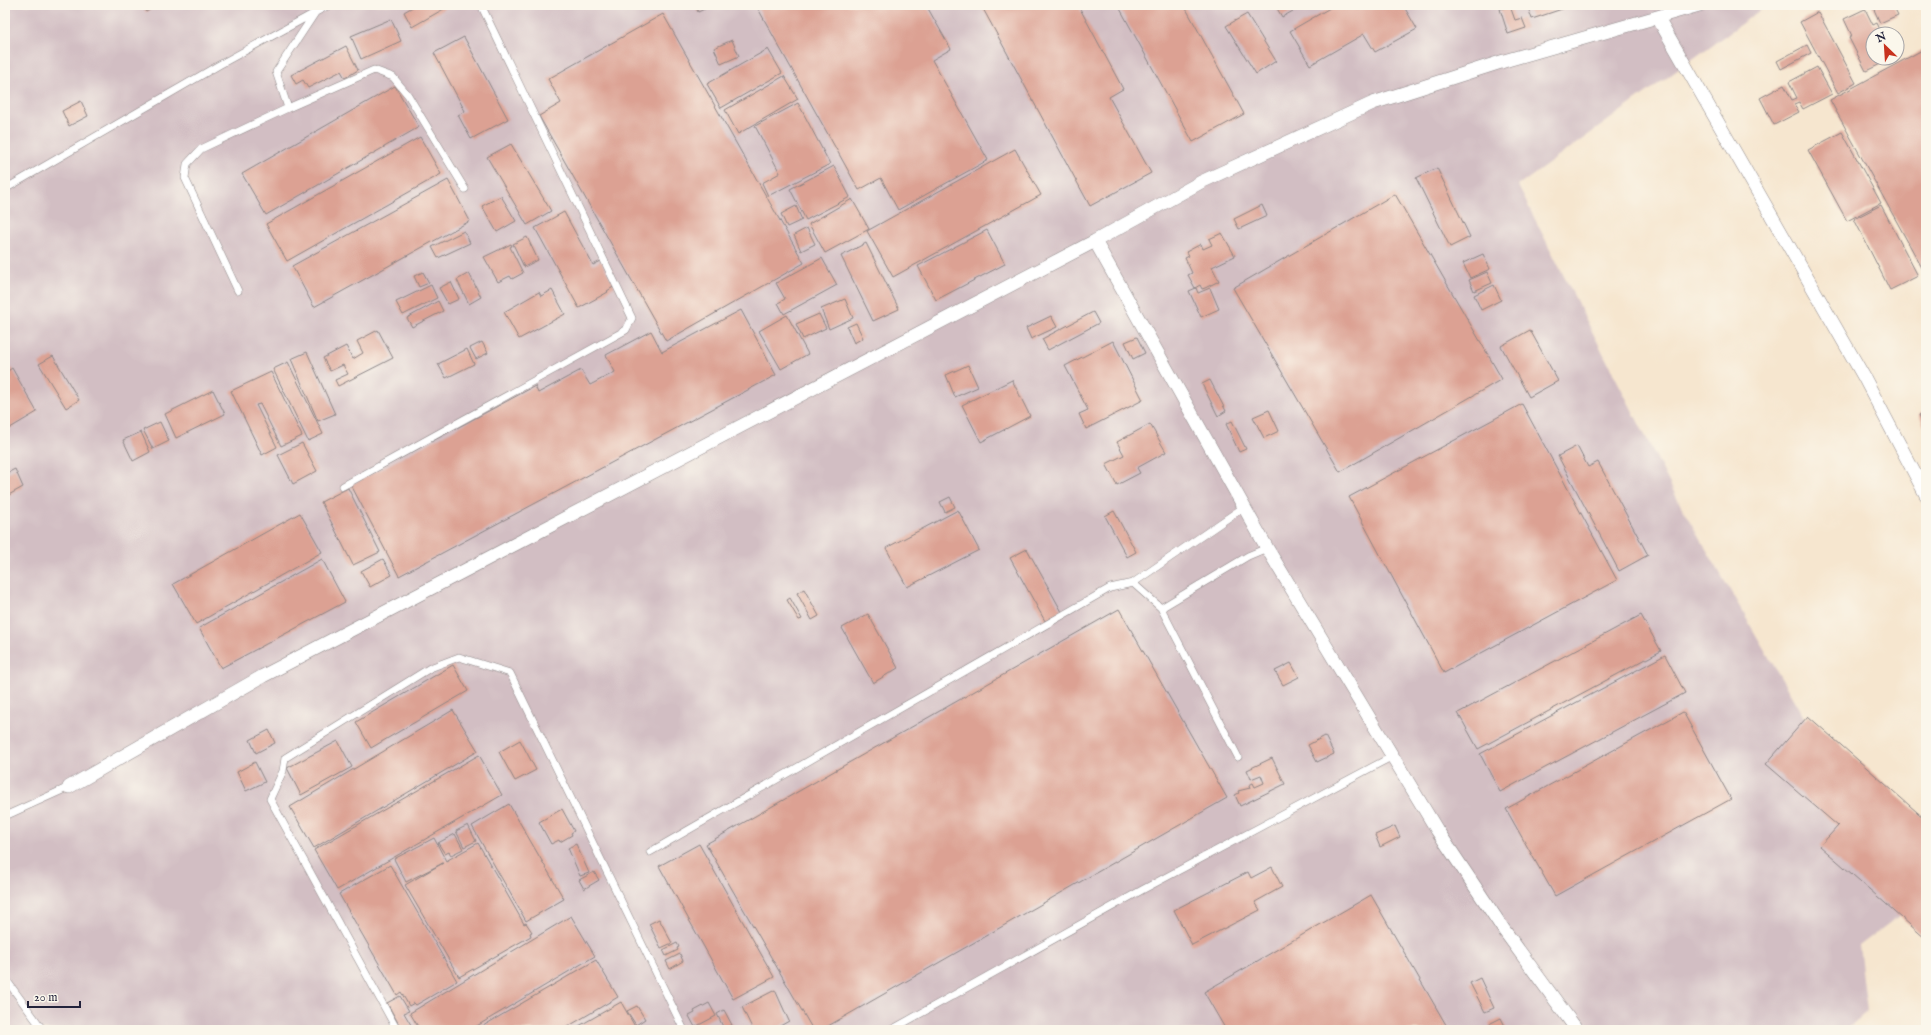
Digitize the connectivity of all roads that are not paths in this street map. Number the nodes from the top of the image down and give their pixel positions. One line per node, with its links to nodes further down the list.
1 (329, 5): 4 (lane)
2 (481, 5): 11 (lane)
3 (1699, 5): 5 (street)
4 (316, 12): 6 (lane); 7 (lane)
5 (1658, 18): 9 (street); 12 (street)
6 (288, 108): 8 (lane); 10 (lane)
7 (5, 189)
8 (465, 189)
9 (1095, 241): 13 (street); 19 (street)
10 (238, 291)
11 (343, 486)
12 (1926, 495)
13 (1244, 507): 14 (street); 15 (lane)
14 (1267, 548): 16 (lane); 17 (street)
15 (1133, 583): 16 (lane); 21 (lane)
16 (1161, 608): 18 (lane)
17 (1393, 756): 26 (lane); 27 (street)
18 (1238, 757)
19 (69, 787): 20 (lane)
20 (5, 816)
21 (650, 852)
22 (5, 978): 23 (lane)
23 (43, 1030)
24 (397, 1030): 25 (lane)
25 (684, 1030)
26 (890, 1030)
27 (1577, 1030)

